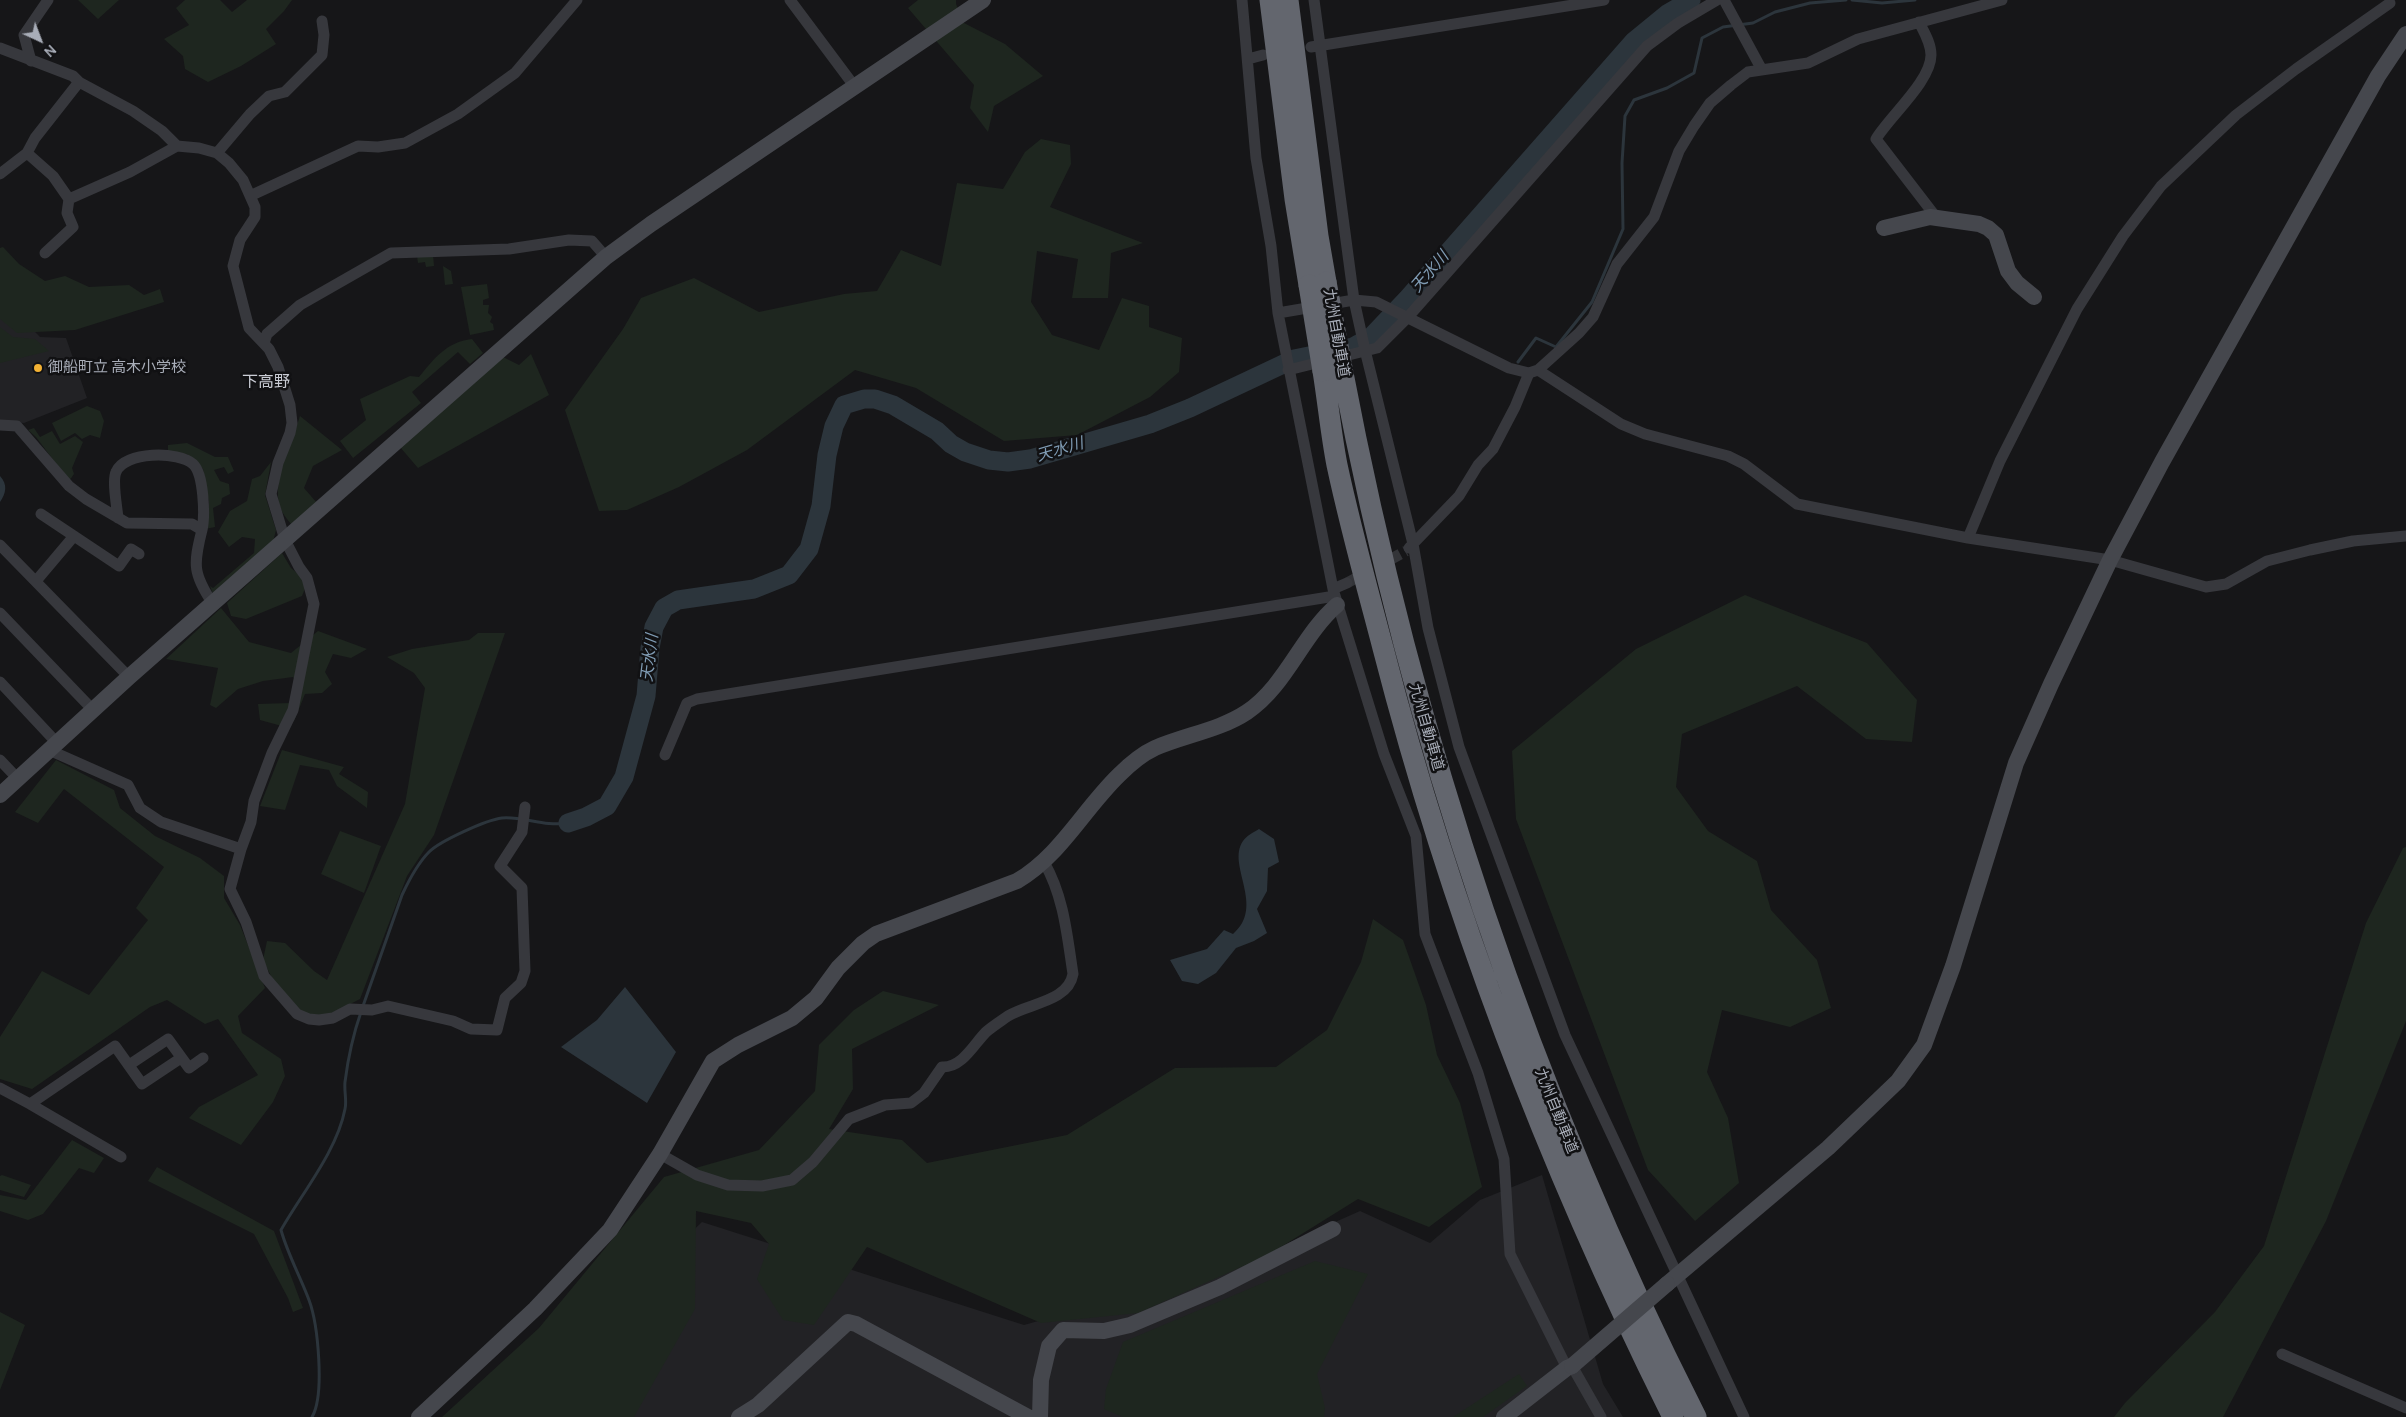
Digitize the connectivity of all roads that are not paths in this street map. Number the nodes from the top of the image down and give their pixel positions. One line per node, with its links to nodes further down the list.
1 (48, 0): 21 (street)
2 (577, 0): 29 (street)
3 (790, 0): 24 (street)
4 (983, 0): 24 (street)
5 (1242, 0): 20 (street)
6 (1270, 0): 35 (highway, 九州自動車道)
7 (1288, 0): 35 (highway, 九州自動車道)
8 (1314, 0): 17 (street)
9 (1604, 0): 17 (street)
10 (1717, 0): 39 (street)
11 (1724, 0): 22 (street)
12 (2002, 0): 15 (street)
13 (2390, 3): 51 (street)
14 (322, 20): 27 (street)
15 (1919, 22): 22 (street); 31 (street)
16 (2406, 34): 56 (street)
17 (1315, 46): 37 (street)
18 (0, 48): 21 (street)
19 (1264, 55): 20 (street)
20 (1248, 59): 38 (street)
21 (31, 60): 23 (street)
22 (1762, 70): 44 (street)
23 (79, 82): 25 (street); 26 (street)
24 (855, 87): 34 (street)
25 (177, 146): 27 (street); 30 (street)
26 (27, 153): 28 (street); 30 (street)
27 (217, 153): 29 (street)
28 (0, 174)
29 (252, 195): 40 (street)
30 (69, 199): 33 (street)
31 (1936, 217): 32 (street); 36 (street)
32 (1884, 228)
33 (45, 253)
34 (606, 257): 40 (street); 52 (street)
35 (1318, 284): 42 (highway, 九州自動車道, bridge)
36 (2034, 297)
37 (1354, 300): 38 (street); 39 (street); 41 (street)
38 (1278, 313): 43 (street)
39 (1408, 318): 41 (street); 44 (street)
40 (264, 343): 52 (street)
41 (1365, 350): 43 (street); 53 (street)
42 (1333, 369): 91 (highway, 九州自動車道); 92 (highway, 九州自動車道)
43 (1288, 370): 59 (street)
44 (1533, 371): 51 (street); 53 (street)
45 (0, 425): 47 (street)
46 (41, 514): 49 (street)
47 (118, 518): 48 (street); 48 (street)
48 (202, 530): 60 (street)
49 (74, 536): 55 (street); 57 (street)
50 (2406, 536): 56 (street)
51 (1968, 538): 56 (street)
52 (285, 540): 60 (street); 71 (street)
53 (1410, 547): 81 (street)
54 (2, 551): 57 (street)
55 (139, 554)
56 (2110, 560): 81 (street)
57 (36, 581): 62 (street)
58 (1348, 583): 59 (street)
59 (1335, 597): 66 (street); 72 (street); 83 (street)
60 (213, 604): 62 (street)
61 (0, 613): 64 (street)
62 (129, 677): 64 (street)
63 (0, 682): 65 (street)
64 (93, 710): 65 (street)
65 (53, 746): 68 (street); 71 (street)
66 (665, 755)
67 (0, 760): 68 (street)
68 (18, 779): 69 (street)
69 (0, 796)
70 (525, 807): 71 (street)
71 (241, 849)
72 (1044, 862): 78 (street); 78 (street)
73 (182, 1058): 74 (street); 75 (street); 75 (street)
74 (203, 1058)
75 (128, 1065): 77 (street)
76 (0, 1088): 77 (street)
77 (30, 1104): 79 (street)
78 (660, 1154): 85 (street)
79 (121, 1157)
80 (1333, 1229): 88 (street)
81 (1672, 1280): 83 (street, bridge); 93 (street)
82 (2282, 1354): 84 (street)
83 (1570, 1367): 89 (street); 90 (street)
84 (2406, 1408)
85 (419, 1417)
86 (739, 1417): 87 (street)
87 (1028, 1417)
88 (1040, 1417)
89 (1504, 1417)
90 (1601, 1417)
91 (1674, 1417)
92 (1696, 1417)
93 (1744, 1417)

